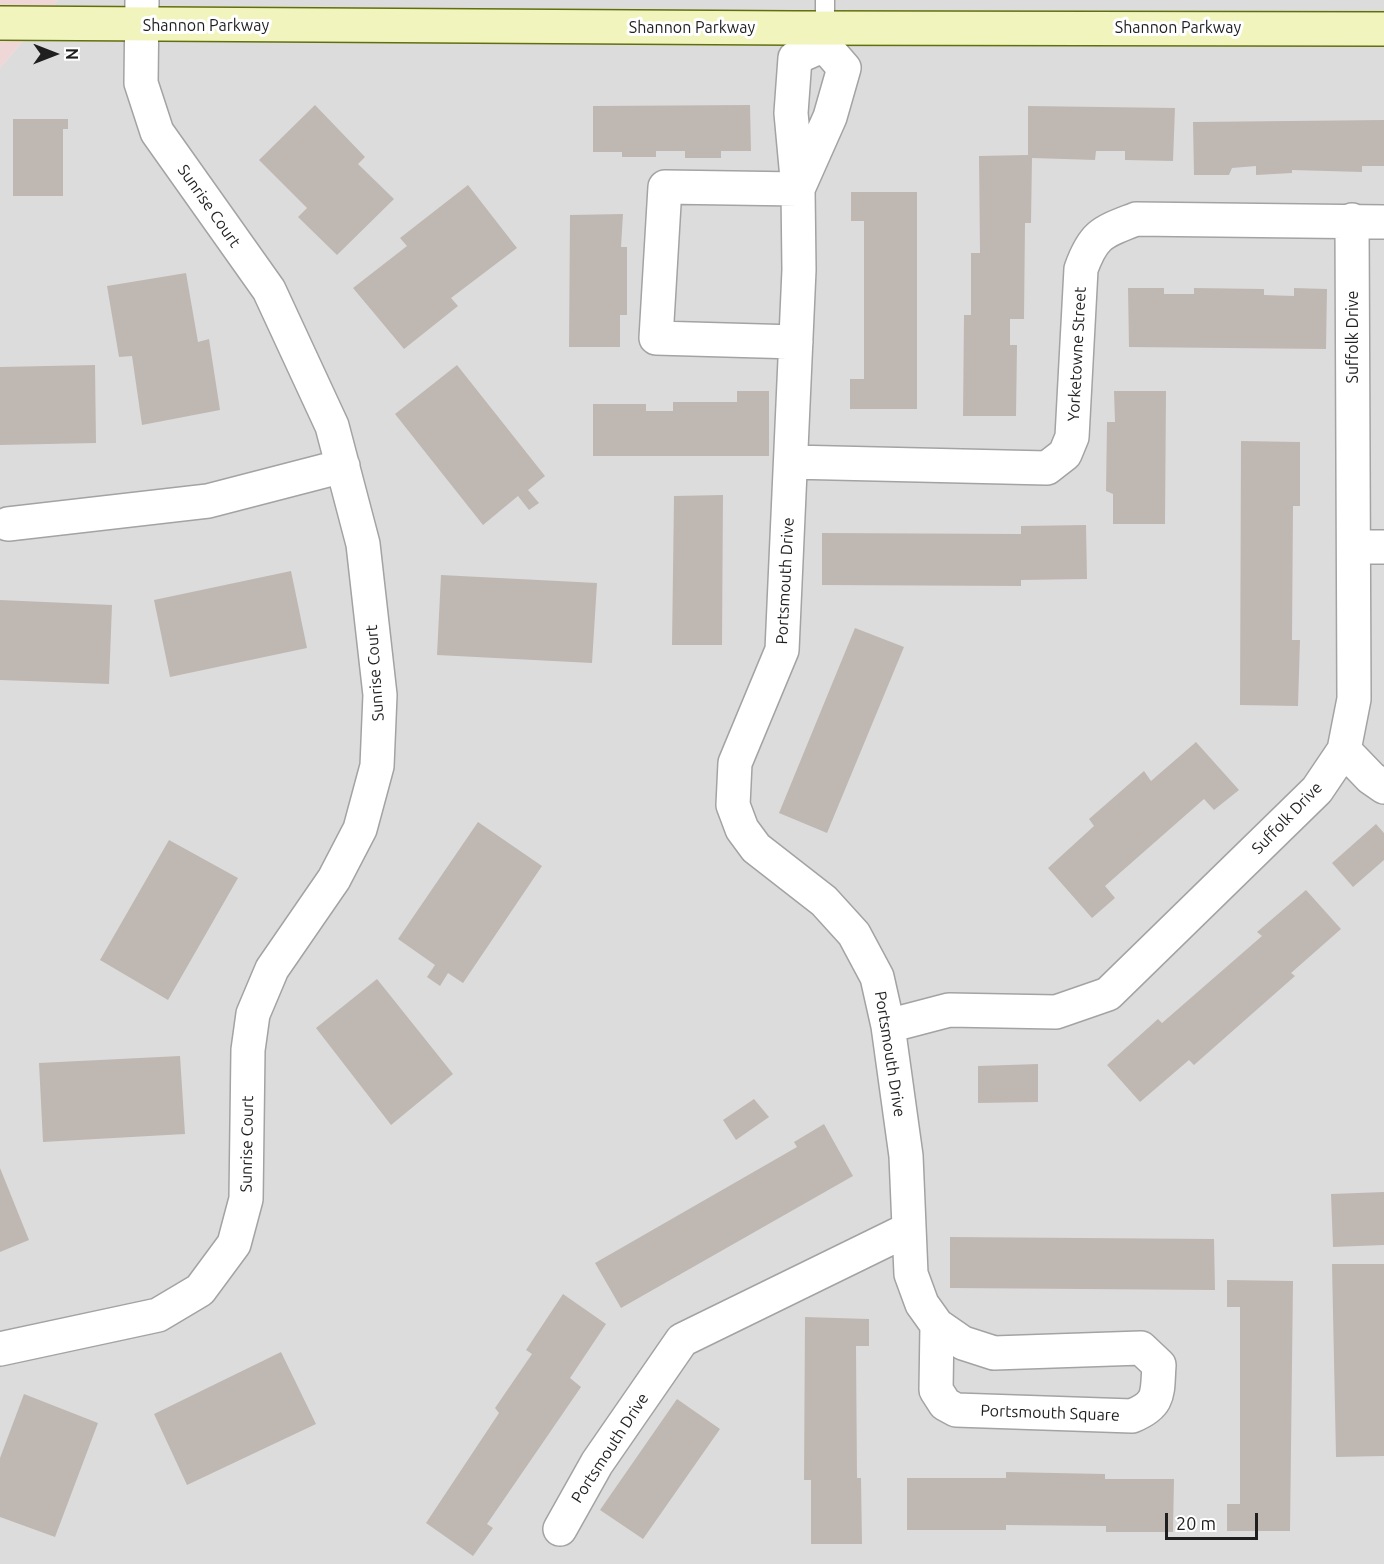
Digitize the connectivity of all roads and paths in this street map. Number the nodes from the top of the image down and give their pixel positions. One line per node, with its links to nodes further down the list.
1 (142, 13): 2 (street, Shannon Parkway); 3 (street, Shannon Parkway); 10 (street, Sunrise Court)
2 (0, 23)
3 (824, 24): 4 (street, Shannon Parkway); 5 (street, Portsmouth Drive); 5 (street, Portsmouth Drive)
4 (1384, 29)
5 (798, 189): 8 (street, Portsmouth Drive); 8 (street)
6 (1352, 220): 7 (street, Yorketowne Street); 9 (street, Yorketowne Street); 12 (street, Suffolk Drive)
7 (1384, 222)
8 (796, 342): 9 (street, Portsmouth Drive)
9 (791, 462): 15 (street, Portsmouth Drive)
10 (343, 466): 11 (street); 18 (street, Sunrise Court)
11 (8, 524)
12 (1369, 547): 13 (street, Suffolk Drive)
13 (1344, 750): 14 (street); 15 (street, Suffolk Drive)
14 (1384, 788)
15 (888, 1026): 16 (street, Portsmouth Drive)
16 (909, 1229): 17 (street, Portsmouth Drive); 19 (street, Portsmouth Drive)
17 (938, 1325): 17 (street, Portsmouth Square)
18 (0, 1349)
19 (560, 1529)

